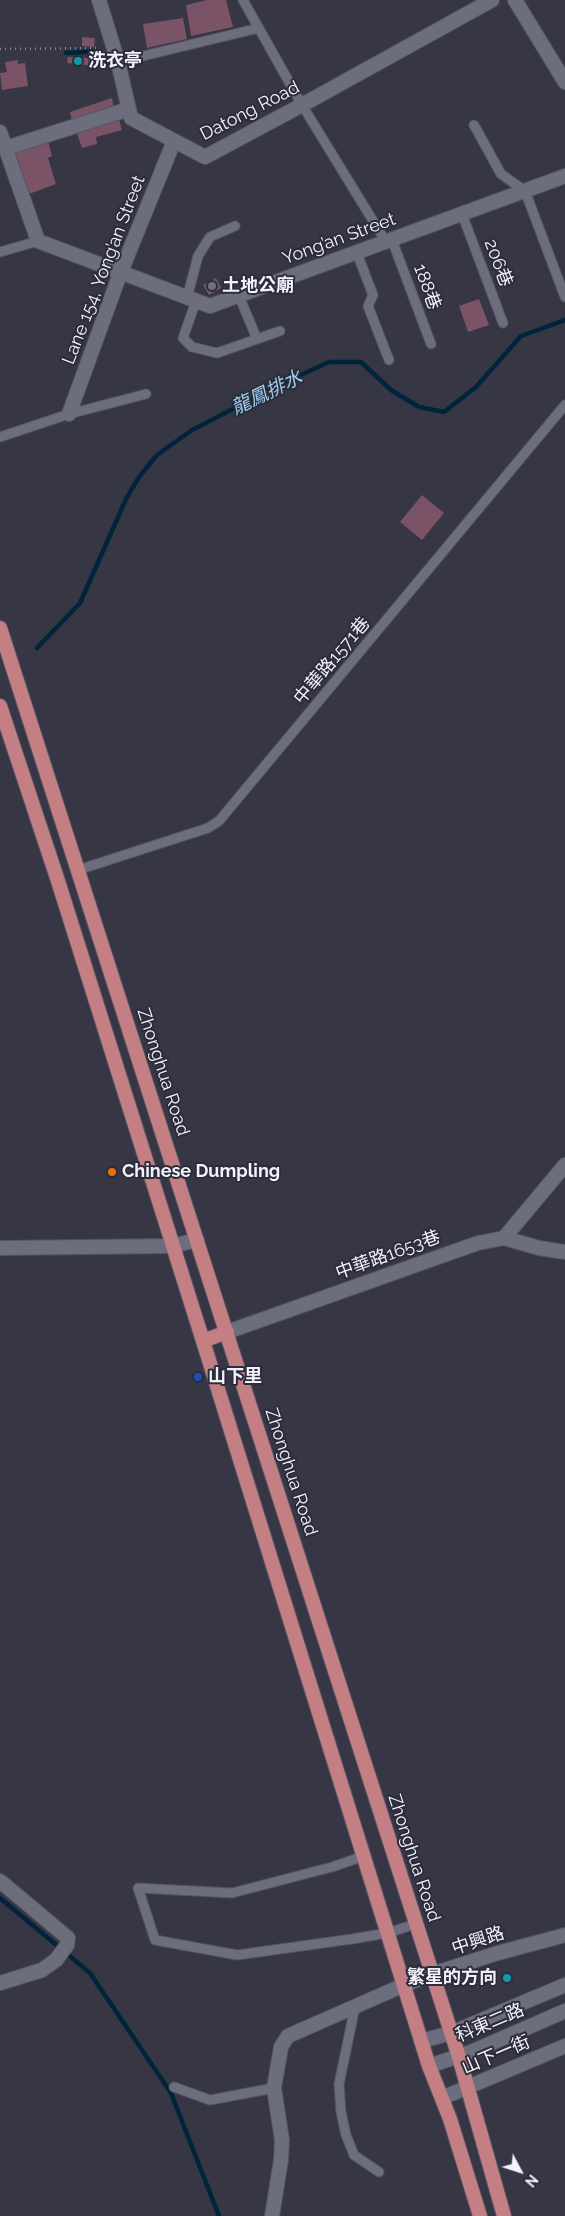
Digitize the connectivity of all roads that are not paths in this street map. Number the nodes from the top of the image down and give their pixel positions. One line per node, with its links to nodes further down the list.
1 (99, 0): 6 (street)
2 (243, 0): 5 (lane, 188巷)
3 (492, 0): 8 (street, Datong Road)
4 (515, 0): 7 (street)
5 (259, 28): 6 (lane); 8 (lane, 188巷)
6 (118, 62): 9 (street)
7 (565, 82)
8 (302, 106): 12 (street, Datong Road); 19 (lane, 188巷)
9 (129, 110): 12 (street, Datong Road); 13 (street)
10 (474, 125): 15 (lane)
11 (0, 132): 13 (street)
12 (174, 141): 22 (street, Lane 154, Yong’an Street)
13 (6, 148): 18 (street)
14 (565, 176): 15 (street, Yong’an Street)
15 (525, 191): 16 (street, Yong’an Street); 24 (lane)
16 (462, 214): 19 (street, Yong’an Street); 26 (lane, 206巷)
17 (235, 226): 25 (lane)
18 (38, 241): 20 (lane); 22 (street, Yong’an Street)
19 (389, 241): 21 (street, Yong’an Street); 29 (lane, 188巷)
20 (0, 252)
21 (357, 253): 23 (street, Yong’an Street); 30 (lane)
22 (120, 274): 25 (street, Yong’an Street); 33 (street, Lane 154, Yong’an Street)
23 (239, 296): 25 (street, Yong’an Street); 28 (lane)
24 (565, 297)
25 (191, 300): 28 (lane)
26 (503, 323)
27 (280, 331): 28 (lane)
28 (257, 339)
29 (431, 344)
30 (389, 360)
31 (146, 394): 33 (lane)
32 (565, 405): 37 (lane, 中華路1571巷)
33 (69, 414): 34 (lane)
34 (0, 437)
35 (0, 628): 37 (main road, Zhonghua Road)
36 (0, 706): 41 (main road)
37 (78, 870): 40 (main road, Zhonghua Road)
38 (565, 1165): 39 (street)
39 (504, 1238): 43 (street, 中華路1653巷); 44 (street, 中華路1653巷)
40 (197, 1240): 41 (street); 44 (main road, Zhonghua Road)
41 (173, 1246): 42 (street); 45 (main road)
42 (0, 1248)
43 (565, 1252)
44 (227, 1332): 45 (main road); 48 (main road, Zhonghua Road)
45 (203, 1341): 46 (main road)
46 (364, 1856): 49 (main road); 49 (lane)
47 (0, 1881): 52 (street)
48 (415, 1924): 49 (lane); 51 (main road, Zhonghua Road)
49 (388, 1932): 53 (main road)
50 (563, 1933): 51 (street, 中興路)
51 (432, 1974): 53 (street, 中興路); 57 (main road, Zhonghua Road)
52 (0, 1983)
53 (404, 1985): 55 (street, 中興路); 58 (main road)
54 (565, 1985): 57 (street, 科東二路)
55 (355, 2007): 63 (street, 中興路); 66 (lane)
56 (565, 2011): 60 (street, 科東二路)
57 (451, 2033): 58 (street, 科東二路); 60 (main road, Zhonghua Road)
58 (421, 2041): 61 (main road)
59 (565, 2046): 64 (street, 山下一街)
60 (459, 2057): 61 (street, 科東二路); 64 (main road, Zhonghua Road)
61 (429, 2066): 65 (main road)
62 (174, 2087): 63 (lane)
63 (274, 2088): 67 (street, 中興路)
64 (468, 2088): 65 (street, 山下一街); 69 (main road, Zhonghua Road)
65 (442, 2098): 68 (main road)
66 (379, 2172)
67 (272, 2216)
68 (480, 2216)
69 (504, 2216)

